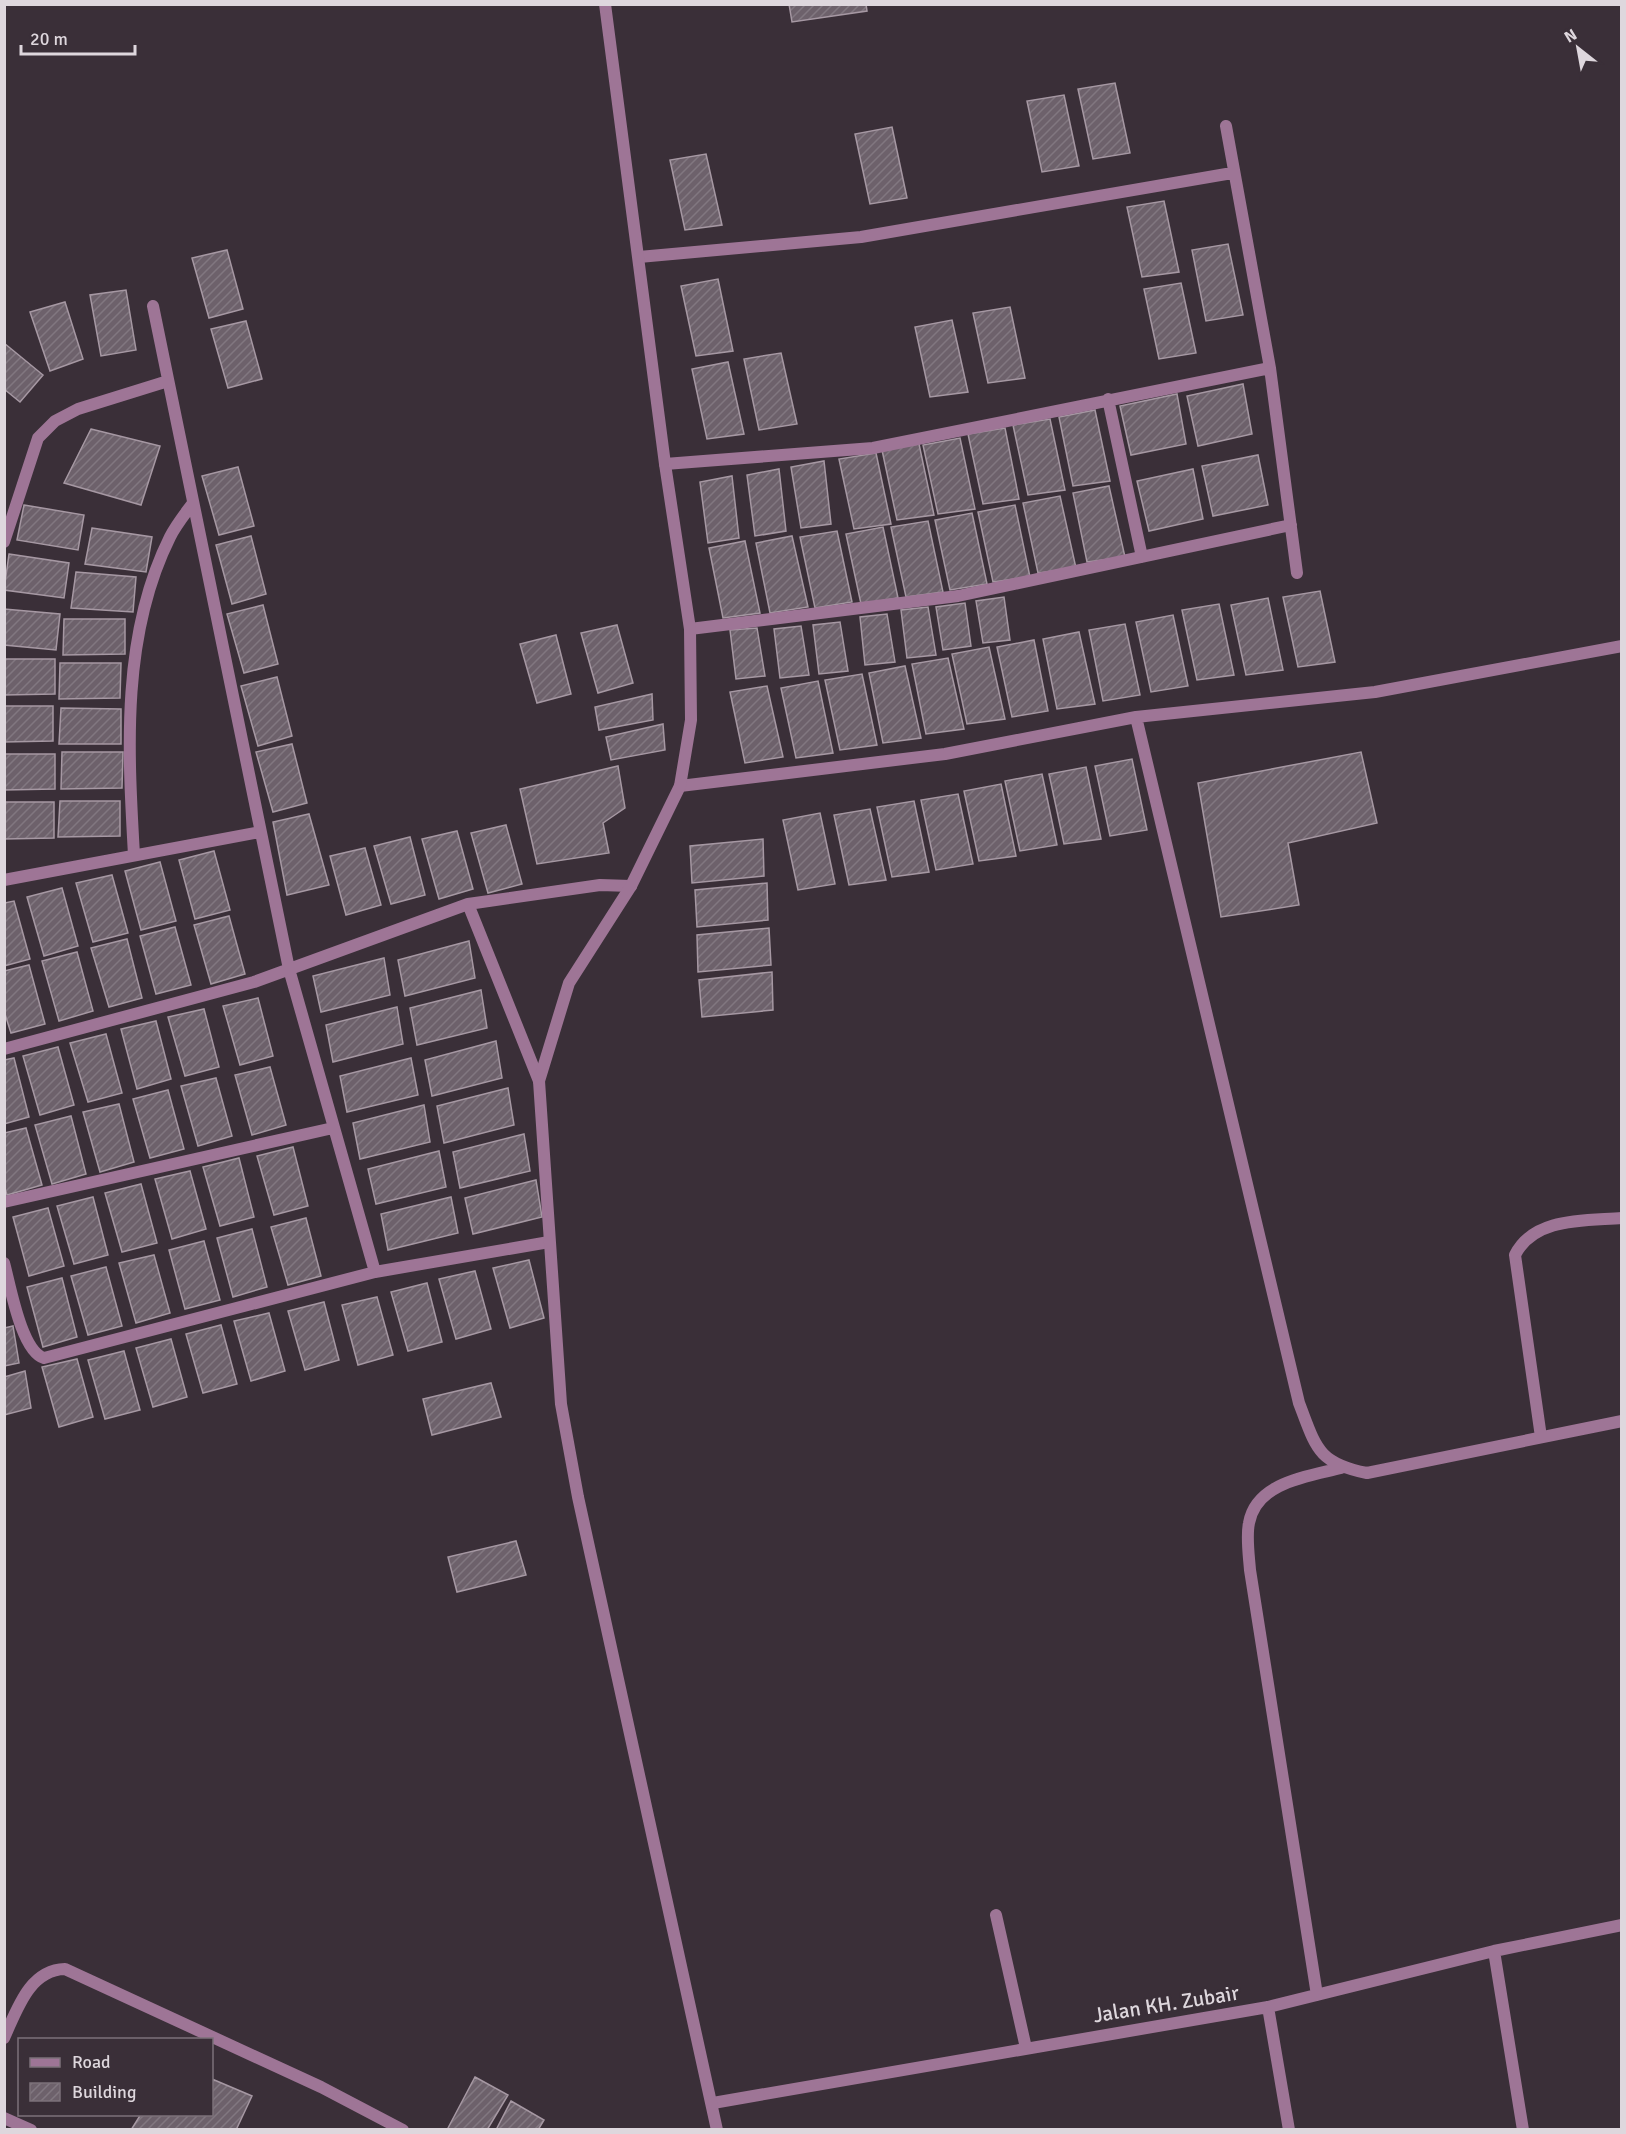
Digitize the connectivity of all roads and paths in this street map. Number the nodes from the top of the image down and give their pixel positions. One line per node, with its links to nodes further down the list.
1 (604, 4): 4 (street)
2 (1226, 126): 3 (street)
3 (1232, 173): 4 (street); 6 (street)
4 (639, 257): 9 (street)
5 (153, 306): 7 (street)
6 (1270, 368): 8 (street); 11 (street)
7 (168, 381): 10 (street); 12 (street)
8 (1108, 399): 9 (street); 13 (street)
9 (665, 464): 15 (street)
10 (193, 503): 19 (street); 20 (street)
11 (1291, 525): 13 (street); 14 (street)
12 (4, 542)
13 (1142, 557): 15 (street)
14 (1297, 573)
15 (690, 629): 18 (street)
16 (1622, 646): 17 (street)
17 (1136, 717): 18 (street); 35 (street)
18 (680, 786): 22 (street)
19 (260, 832): 20 (street); 24 (street)
20 (134, 855): 21 (street)
21 (4, 880)
22 (631, 886): 23 (street); 26 (street)
23 (468, 904): 24 (street); 26 (street)
24 (289, 969): 25 (street); 27 (street)
25 (4, 1049)
26 (539, 1081): 30 (street)
27 (333, 1128): 28 (street); 32 (street)
28 (4, 1202)
29 (1622, 1218): 34 (street)
30 (549, 1242): 32 (street); 43 (street)
31 (4, 1263): 32 (street)
32 (375, 1272)
33 (1622, 1420): 34 (street)
34 (1541, 1437): 35 (street)
35 (1341, 1468): 39 (street)
36 (996, 1916): 42 (street)
37 (1622, 1925): 38 (street, Jalan KH. Zubair)
38 (1494, 1951): 39 (street, Jalan KH. Zubair); 49 (street)
39 (1317, 1995): 40 (street, Jalan KH. Zubair)
40 (1268, 2007): 42 (street, Jalan KH. Zubair); 48 (street)
41 (4, 2038): 46 (street)
42 (1026, 2048): 43 (street, Jalan KH. Zubair)
43 (713, 2103): 47 (street)
44 (4, 2118): 45 (street)
45 (31, 2130)
46 (403, 2130)
47 (717, 2130)
48 (1289, 2130)
49 (1523, 2130)

